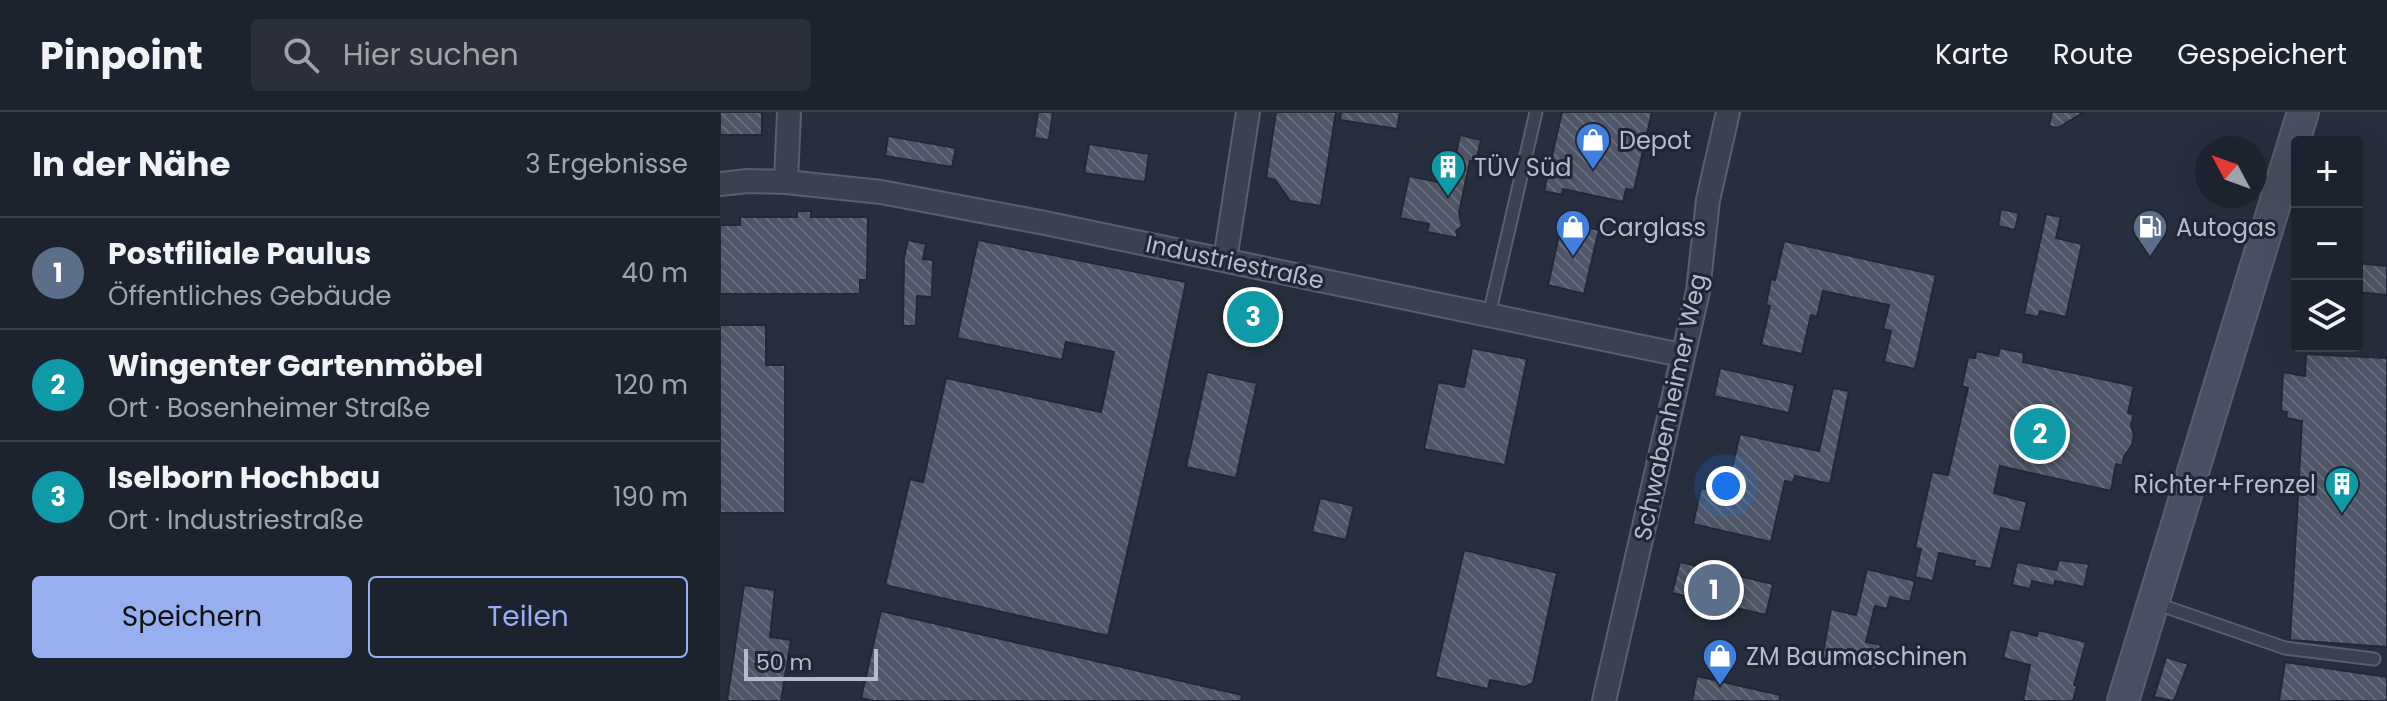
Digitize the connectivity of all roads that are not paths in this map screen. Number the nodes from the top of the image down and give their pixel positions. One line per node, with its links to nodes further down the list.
1 (789, 112): 8 (street)
2 (1248, 112): 11 (street)
3 (1536, 112): 12 (lane)
4 (1728, 112): 13 (street, Schwabenheimer Weg)
5 (2303, 112): 17 (street)
6 (2319, 112): 7 (street)
7 (2312, 136)
8 (786, 182): 9 (street, Industriestraße); 11 (street, Industriestraße)
9 (720, 184)
10 (2291, 202): 14 (street)
11 (1225, 260): 12 (street, Industriestraße)
12 (1489, 315): 13 (street, Industriestraße)
13 (1681, 355): 16 (street, Schwabenheimer Weg)
14 (2169, 608): 15 (lane); 18 (street)
15 (2374, 659)
16 (1604, 701)
17 (2123, 701)
18 (2140, 701)

